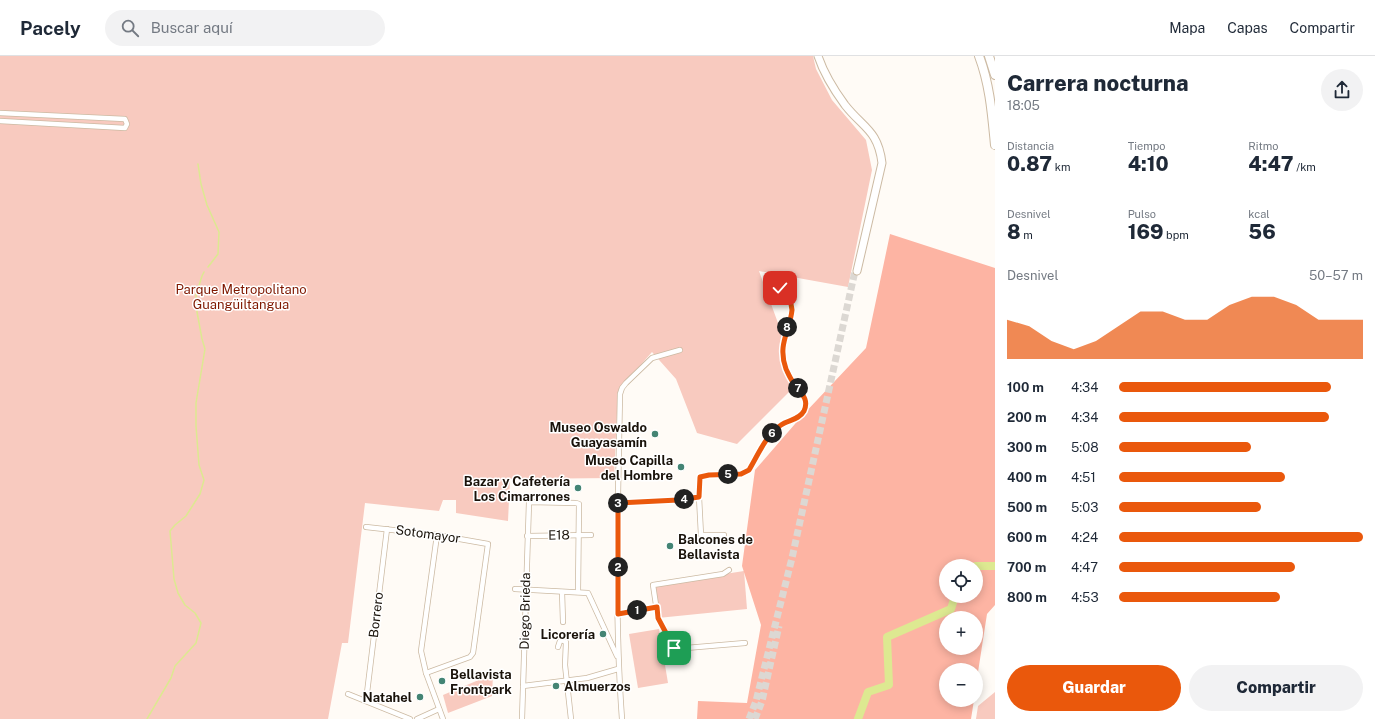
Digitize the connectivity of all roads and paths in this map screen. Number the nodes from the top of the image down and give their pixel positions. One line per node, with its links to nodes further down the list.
1 (818, 56): 8 (main road)
2 (979, 56): 7 (highway)
3 (989, 56): 4 (highway)
4 (995, 74)
5 (0, 113): 6 (street)
6 (0, 121)
7 (995, 145)
8 (856, 271)
9 (780, 288): 11 (street)
10 (680, 350): 12 (street)
11 (699, 497): 12 (street); 18 (street)
12 (618, 503): 26 (street)
13 (366, 526): 14 (street, Sotomayor)
14 (387, 529): 15 (street, Sotomayor); 36 (street, Borrero)
15 (437, 535): 32 (street); 32 (street, Sotomayor)
16 (579, 535): 17 (street, E18); 19 (street, E18); 19 (street, Diego Brieda); 24 (street)
17 (592, 535)
18 (724, 535)
19 (527, 536): 22 (street, Diego Brieda)
20 (729, 570): 25 (street)
21 (515, 589): 22 (street)
22 (525, 590): 23 (street); 34 (street, Diego Brieda)
23 (562, 592): 24 (street); 27 (street)
24 (578, 592): 30 (street)
25 (657, 607): 26 (street); 28 (street)
26 (618, 614): 30 (street)
27 (563, 622)
28 (745, 643)
29 (558, 647): 33 (street)
30 (618, 657): 31 (street)
31 (618, 669): 33 (street); 43 (street)
32 (426, 673): 37 (street)
33 (568, 680): 34 (street); 42 (street)
34 (523, 686): 41 (street, Diego Brieda)
35 (348, 694): 36 (street)
36 (366, 701): 38 (street)
37 (439, 709): 39 (street); 40 (street)
38 (410, 719)
39 (417, 719)
40 (443, 719)
41 (522, 719)
42 (571, 719)
43 (622, 719)

